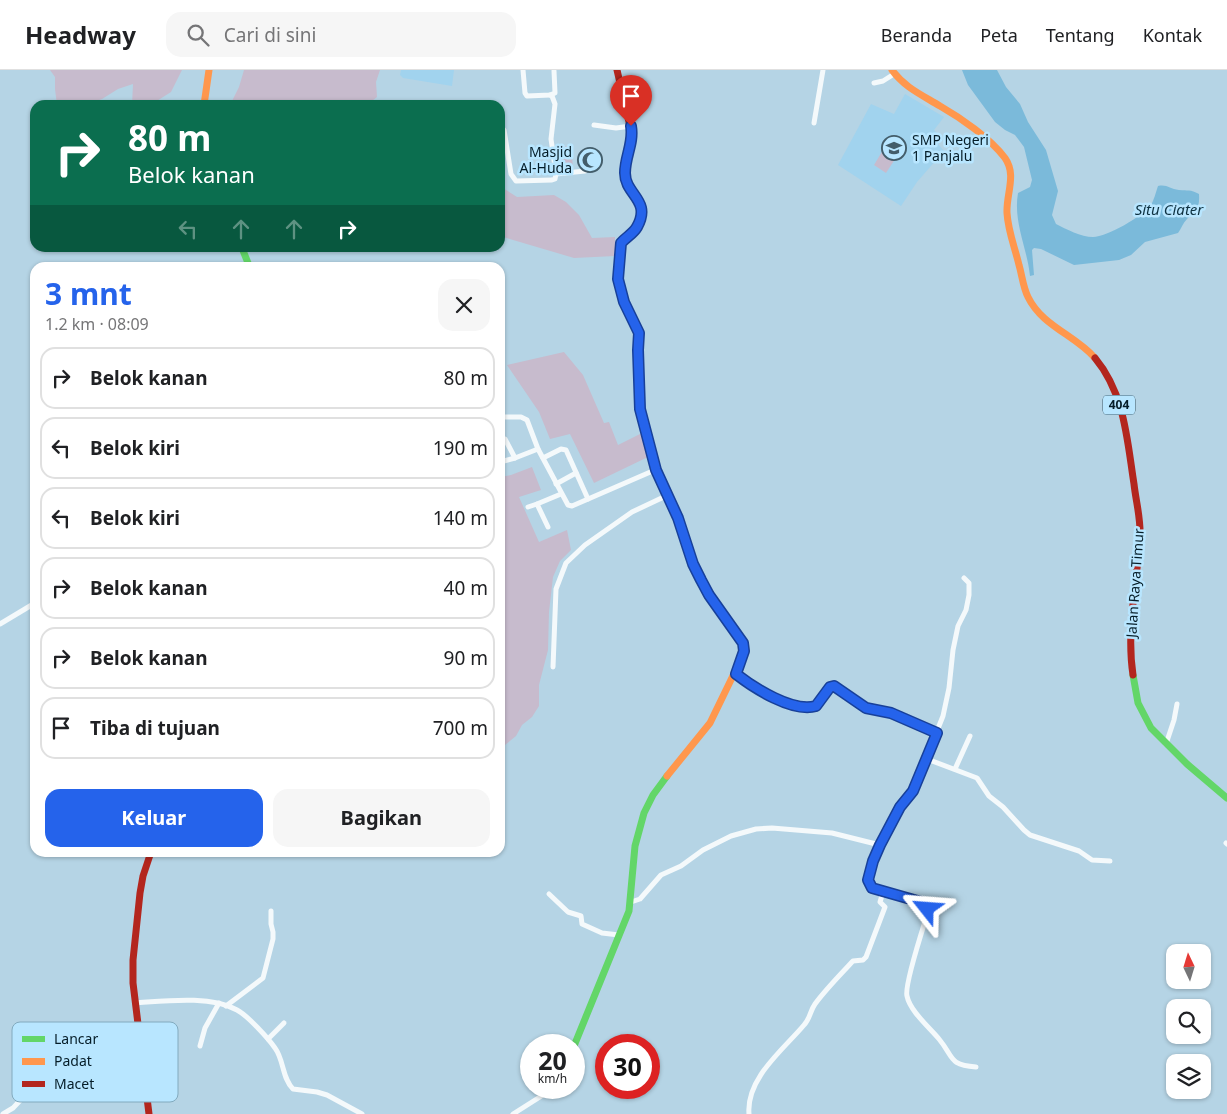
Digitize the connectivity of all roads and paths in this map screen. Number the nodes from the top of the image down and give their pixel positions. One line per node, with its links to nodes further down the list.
1 (209, 70): 9 (street)
2 (524, 70): 8 (street)
3 (617, 70): 12 (street)
4 (824, 70): 10 (street)
5 (554, 71): 8 (street)
6 (893, 72): 7 (street); 39 (street, Jalan Raya Timur / 404)
7 (874, 83)
8 (550, 95): 15 (street)
9 (205, 100)
10 (814, 123)
11 (594, 125): 12 (street)
12 (631, 126): 22 (street)
13 (505, 136): 15 (street)
14 (586, 171): 15 (street)
15 (556, 174)
16 (505, 417): 18 (street)
17 (505, 439): 19 (street)
18 (538, 449): 19 (street); 20 (street)
19 (515, 458): 21 (street)
20 (543, 458): 23 (street); 24 (street)
21 (505, 461)
22 (656, 470): 26 (street); 27 (street)
23 (576, 473): 24 (street); 27 (street)
24 (556, 484): 25 (street)
25 (561, 494): 27 (street); 28 (street)
26 (668, 495): 34 (street); 35 (street)
27 (588, 499)
28 (537, 504): 29 (street); 30 (street)
29 (528, 507)
30 (548, 527)
31 (964, 578): 37 (street)
32 (30, 606): 33 (street)
33 (0, 624)
34 (553, 667)
35 (736, 674): 37 (street); 48 (street)
36 (1177, 704): 39 (street)
37 (937, 733): 40 (street)
38 (970, 736): 41 (street)
39 (1166, 744): 42 (street, Jalan Raya Timur / 404)
40 (927, 759): 41 (street); 43 (street)
41 (955, 769): 45 (street)
42 (1227, 798)
43 (880, 845): 46 (street); 48 (street)
44 (149, 857): 51 (street)
45 (1110, 862)
46 (883, 892): 59 (street); 65 (street)
47 (549, 894): 50 (street)
48 (631, 902): 50 (street)
49 (271, 911): 53 (street)
50 (619, 935): 56 (street)
51 (135, 1003): 52 (street); 54 (street)
52 (219, 1004): 53 (street); 58 (street)
53 (226, 1006): 57 (street)
54 (138, 1022)
55 (284, 1023): 57 (street)
56 (579, 1034)
57 (268, 1039): 63 (street)
58 (200, 1046)
59 (976, 1067)
60 (537, 1099): 64 (street)
61 (19, 1102): 62 (street)
62 (4, 1114)
63 (362, 1114)
64 (514, 1114)
65 (749, 1114)

